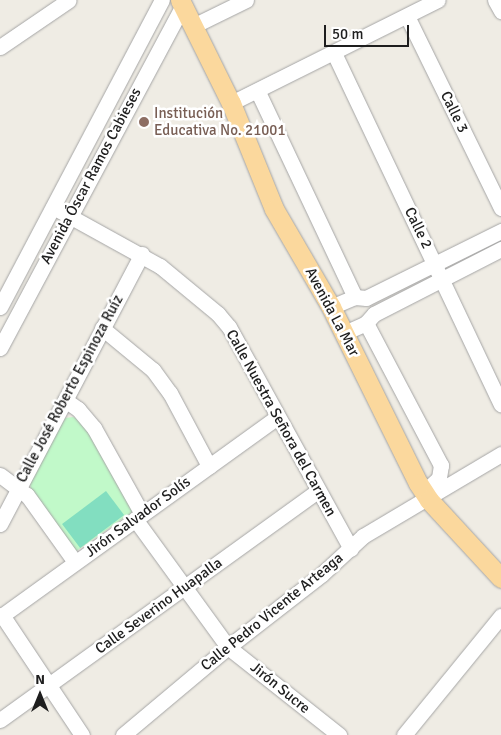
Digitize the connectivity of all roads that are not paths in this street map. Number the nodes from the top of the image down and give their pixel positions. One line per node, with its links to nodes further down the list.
1 (68, 0): 10 (street)
2 (162, 0): 14 (street, Avenida Óscar Ramos Cabieses)
3 (246, 0): 9 (street)
4 (496, 0): 7 (street)
5 (430, 2): 8 (street)
6 (182, 3): 9 (main road, Avenida La Mar); 16 (street, Avenida Óscar Ramos Cabieses)
7 (501, 11)
8 (407, 16): 11 (street); 15 (street, Calle 3)
9 (193, 26): 13 (main road, Avenida La Mar)
10 (0, 48)
11 (334, 53): 12 (street); 20 (street, Calle 2)
12 (258, 92): 13 (street); 22 (street)
13 (231, 103): 24 (main road, Avenida La Mar)
14 (53, 207): 16 (street, Calle Nuestra Señora del Carmen); 23 (street, Avenida Óscar Ramos Cabieses)
15 (501, 208)
16 (69, 215): 19 (street, Calle Nuestra Señora del Carmen); 28 (street, Avenida Óscar Ramos Cabieses)
17 (501, 231): 20 (street)
18 (501, 249): 21 (street)
19 (142, 254): 26 (street, Calle José Roberto Espinoza Ruíz); 31 (street, Calle Nuestra Señora del Carmen)
20 (435, 263): 21 (street, Calle 2); 22 (street)
21 (441, 279): 25 (street); 30 (street, Calle 2)
22 (355, 297): 24 (street)
23 (0, 307)
24 (331, 307): 27 (main road, Avenida La Mar)
25 (366, 323): 27 (street); 37 (street)
26 (102, 328): 29 (street, Calle José Roberto Espinoza Ruíz); 33 (street)
27 (344, 333): 37 (main road, Avenida La Mar)
28 (0, 348)
29 (65, 400): 35 (street, Calle José Roberto Espinoza Ruíz); 38 (street, Jirón Sucre)
30 (501, 404)
31 (276, 418): 33 (street, Jirón Salvador Solís); 36 (street, Calle Nuestra Señora del Carmen)
32 (501, 454): 37 (street, Calle Pedro Vicente Arteaga)
33 (209, 466): 38 (street, Jirón Salvador Solís)
34 (0, 475): 35 (street)
35 (19, 487): 39 (street, Calle José Roberto Espinoza Ruíz); 41 (street)
36 (317, 491): 40 (street, Calle Nuestra Señora del Carmen); 43 (street, Calle Severino Huapalla)
37 (426, 496): 40 (street, Calle Pedro Vicente Arteaga); 42 (main road, Avenida La Mar)
38 (139, 517): 41 (street, Jirón Salvador Solís); 43 (street, Jirón Sucre)
39 (0, 524)
40 (351, 549): 46 (street, Calle Pedro Vicente Arteaga)
41 (75, 562): 44 (street, Jirón Salvador Solís)
42 (501, 578)
43 (184, 588): 46 (street, Jirón Sucre); 47 (street, Calle Severino Huapalla)
44 (1, 616): 47 (street)
45 (501, 616): 52 (street)
46 (228, 646): 50 (street, Calle Pedro Vicente Arteaga); 51 (street, Jirón Sucre)
47 (48, 685): 48 (street, Calle Severino Huapalla); 49 (street)
48 (0, 720)
49 (82, 735)
50 (123, 735)
51 (339, 735)
52 (404, 735)

